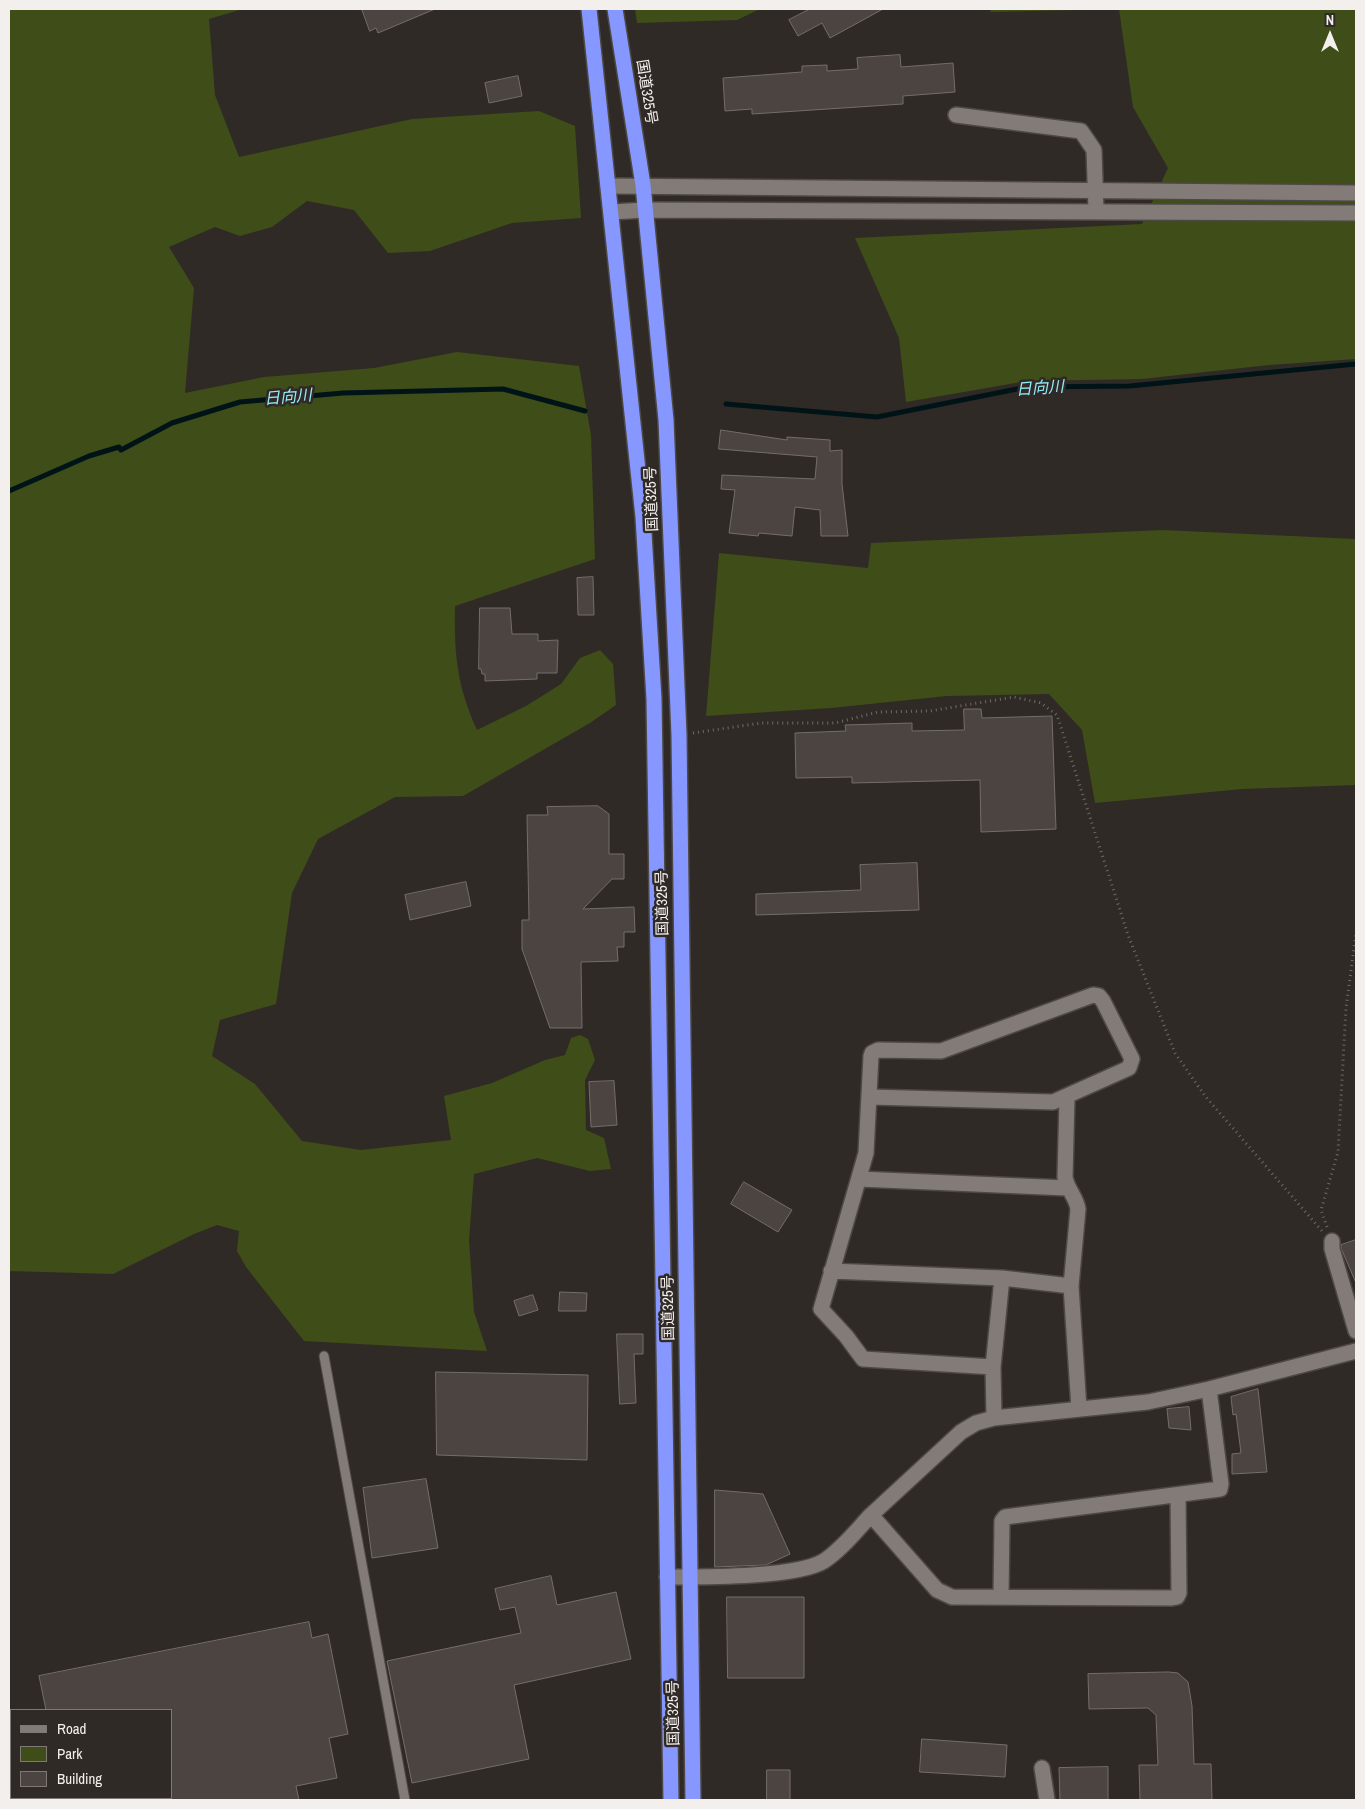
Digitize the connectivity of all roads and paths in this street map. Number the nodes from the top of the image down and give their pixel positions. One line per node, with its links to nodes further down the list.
1 (589, 9): 5 (highway, 国道325号)
2 (615, 9): 4 (highway, 国道325号)
3 (956, 115): 6 (street)
4 (643, 185): 5 (street); 6 (street); 8 (highway, 国道325号)
5 (608, 186): 10 (highway, 国道325号)
6 (1096, 190): 7 (street); 9 (street)
7 (1356, 193)
8 (646, 210): 9 (street); 10 (street); 12 (highway, 国道325号)
9 (1096, 210): 11 (street)
10 (611, 212): 31 (highway, 国道325号)
11 (1356, 213)
12 (679, 735): 18 (path); 32 (highway, 国道325号)
13 (1356, 933): 18 (path)
14 (869, 1097): 15 (street); 15 (street); 16 (street)
15 (1067, 1098): 17 (street)
16 (859, 1179): 17 (street); 19 (street)
17 (1067, 1188): 21 (street)
18 (1332, 1241): 22 (street)
19 (831, 1271): 20 (street); 25 (street)
20 (1002, 1278): 21 (street); 25 (street)
21 (1071, 1286): 27 (street)
22 (1356, 1331)
23 (1356, 1351): 26 (street)
24 (324, 1356): 35 (lane)
25 (993, 1366): 28 (street)
26 (1209, 1389): 27 (street); 29 (street)
27 (1079, 1409): 28 (street)
28 (994, 1418): 30 (street)
29 (1178, 1495): 33 (street); 33 (street)
30 (871, 1516): 32 (street); 33 (street)
31 (667, 1577): 32 (street); 36 (highway, 国道325号)
32 (690, 1577): 37 (highway, 国道325号)
33 (1001, 1597)
34 (1042, 1768): 38 (street)
35 (405, 1800)
36 (671, 1800)
37 (693, 1800)
38 (1047, 1800)

